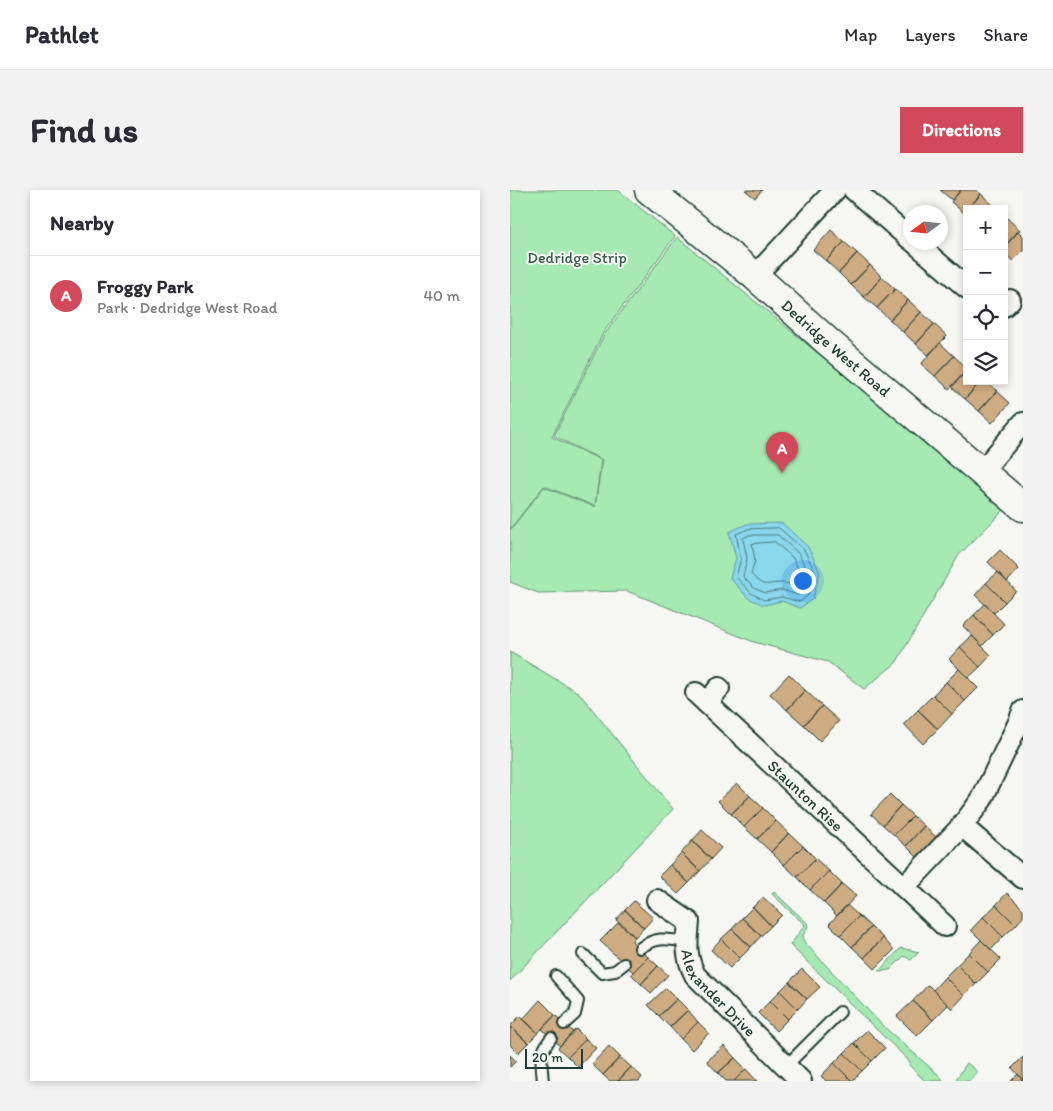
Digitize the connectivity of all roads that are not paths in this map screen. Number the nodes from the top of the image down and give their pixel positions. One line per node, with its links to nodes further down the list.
1 (649, 190): 6 (street, Dedridge West Road)
2 (835, 190): 6 (street)
3 (854, 190): 4 (street)
4 (903, 233)
5 (923, 250): 7 (street)
6 (755, 276): 9 (street, Dedridge West Road)
7 (963, 285)
8 (1023, 424): 9 (street)
9 (982, 471): 10 (street, Dedridge West Road)
10 (1023, 507)
11 (707, 695): 15 (street, Staunton Rise)
12 (1023, 711): 13 (street)
13 (962, 826): 14 (street); 15 (street)
14 (1023, 878)
15 (904, 887): 17 (street, Staunton Rise)
16 (657, 900): 18 (street, Alexander Drive)
17 (945, 926)
18 (687, 942): 19 (lane); 26 (street, Alexander Drive)
19 (640, 948)
20 (583, 954): 21 (lane)
21 (624, 964)
22 (556, 976): 24 (lane)
23 (840, 1012): 26 (lane)
24 (564, 1024)
25 (551, 1038): 27 (lane)
26 (786, 1066): 28 (street, Alexander Drive)
27 (543, 1081)
28 (801, 1081)

